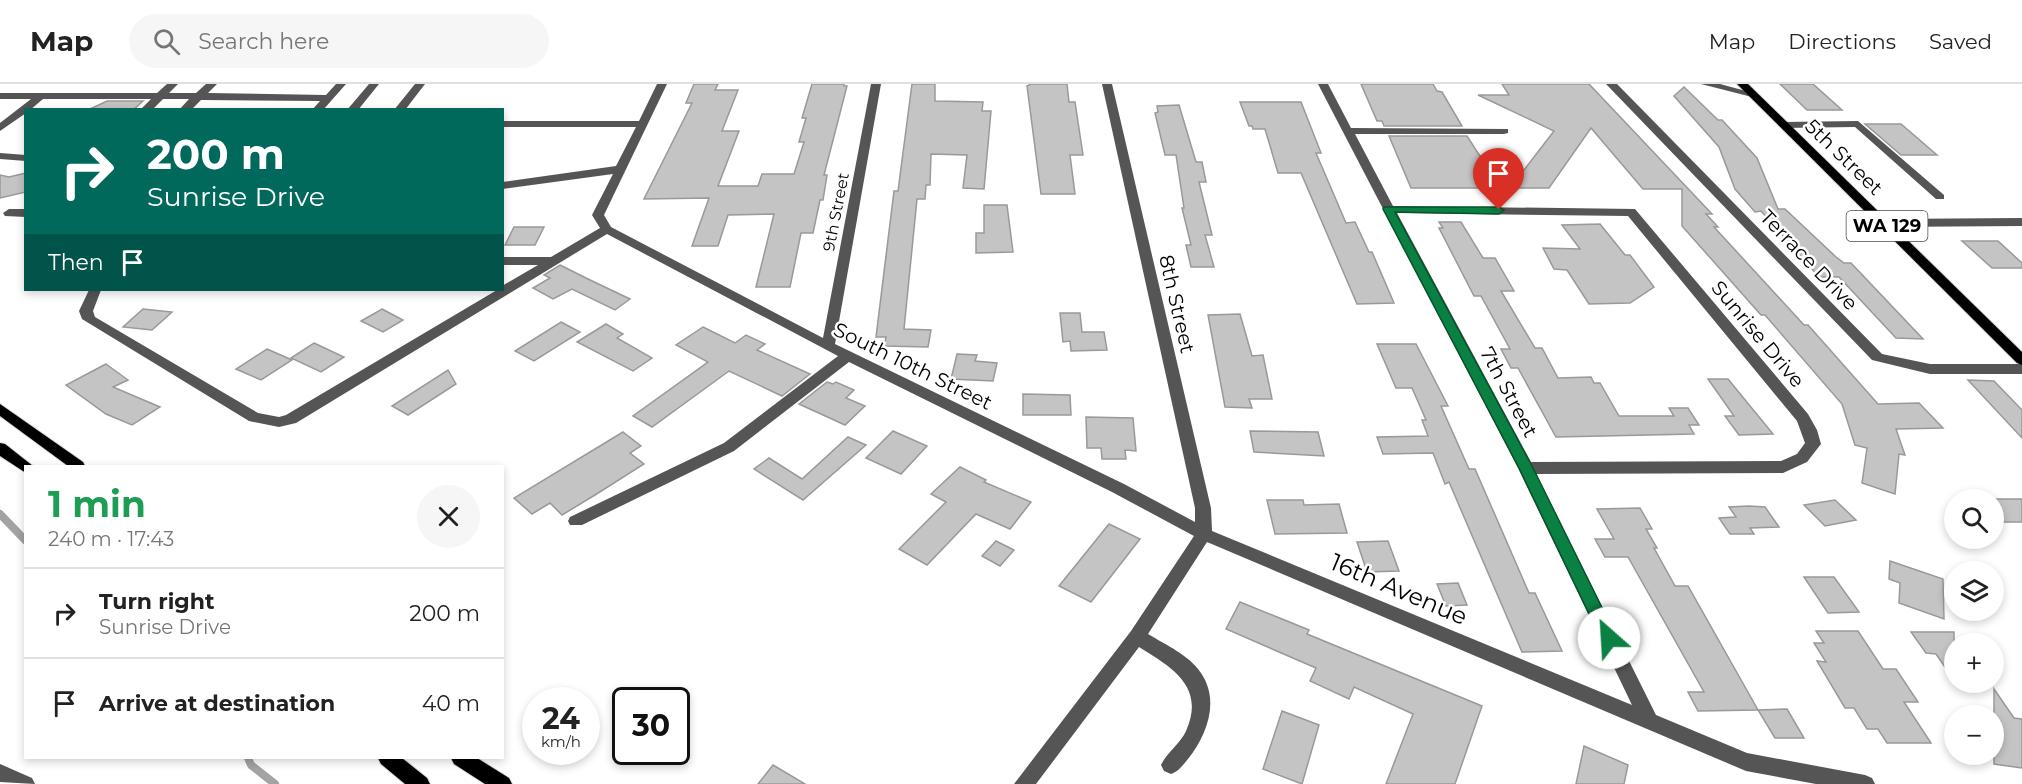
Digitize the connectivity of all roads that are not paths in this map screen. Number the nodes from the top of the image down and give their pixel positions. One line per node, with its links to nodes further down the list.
1 (173, 84): 17 (street)
2 (212, 84): 18 (street)
3 (241, 84): 19 (street)
4 (341, 84): 20 (street)
5 (374, 84): 25 (street)
6 (420, 84): 26 (street)
7 (662, 84): 29 (street)
8 (876, 84): 50 (street, 9th Street)
9 (1107, 84): 60 (street, 8th Street)
10 (1323, 84): 32 (street, 7th Street)
11 (1611, 84): 53 (street, Terrace Drive)
12 (1706, 84): 14 (street)
13 (1742, 84): 14 (main road, 5th Street / WA 129)
14 (1752, 94): 30 (main road, 5th Street / WA 129)
15 (0, 96): 16 (street)
16 (41, 96): 17 (street); 21 (street)
17 (160, 96): 18 (street); 22 (street)
18 (200, 96): 19 (street); 23 (street)
19 (225, 98): 20 (street)
20 (329, 98): 24 (street)
21 (26, 108)
22 (147, 108)
23 (186, 108)
24 (319, 108)
25 (354, 108)
26 (401, 108)
27 (24, 109): 31 (street)
28 (504, 124): 29 (street)
29 (642, 124): 36 (street)
30 (1783, 125): 38 (street); 43 (main road, 5th Street / WA 129)
31 (0, 128)
32 (1347, 131): 33 (street); 39 (street, 7th Street)
33 (1504, 131)
34 (0, 156): 35 (street)
35 (24, 158)
36 (621, 169): 37 (street); 44 (street)
37 (504, 186)
38 (1940, 197)
39 (1388, 209): 58 (street, 7th Street); 58 (street, Sunrise Drive)
40 (9, 213): 41 (street)
41 (24, 213)
42 (2022, 222): 43 (street)
43 (1884, 223): 52 (main road, 5th Street / WA 129)
44 (607, 229): 46 (street); 50 (street, South 10th Street)
45 (504, 261): 46 (street)
46 (550, 261): 47 (street)
47 (504, 289)
48 (95, 291): 49 (street)
49 (501, 291)
50 (828, 346): 51 (street, South 10th Street)
51 (847, 356): 59 (street); 60 (street, South 10th Street)
52 (2022, 360)
53 (2022, 369)
54 (0, 409): 56 (main road)
55 (0, 448): 57 (main road)
56 (77, 465)
57 (24, 466)
58 (1526, 468): 62 (street, 7th Street)
59 (576, 521)
60 (1204, 534): 61 (street); 62 (street, 16th Avenue)
61 (1137, 636): 65 (street); 70 (street)
62 (1650, 723): 71 (street, 16th Avenue)
63 (389, 759): 68 (main road)
64 (463, 759): 69 (main road)
65 (1171, 765)
66 (0, 773): 67 (street)
67 (25, 784)
68 (420, 784)
69 (502, 784)
70 (1024, 784)
71 (1865, 784)

